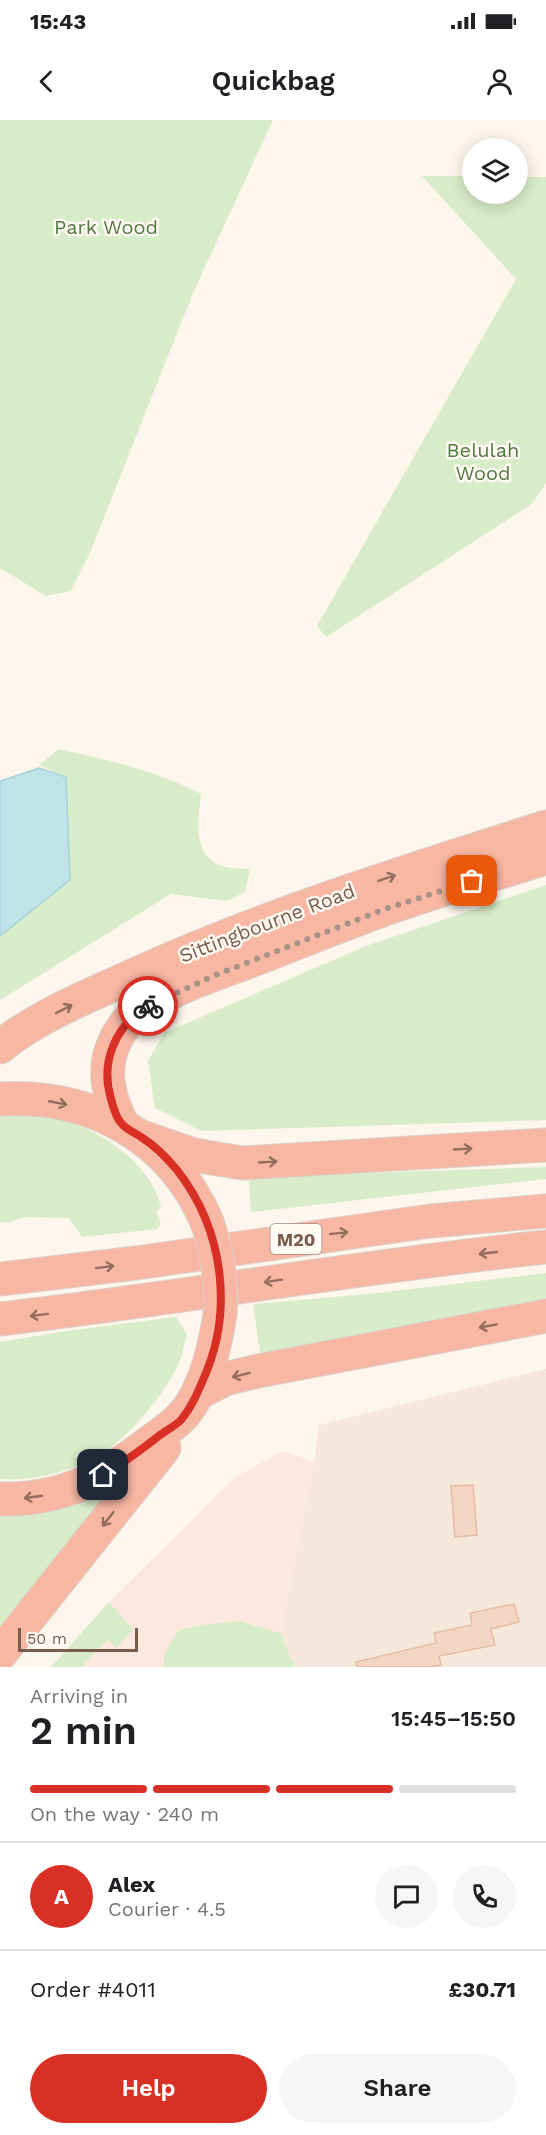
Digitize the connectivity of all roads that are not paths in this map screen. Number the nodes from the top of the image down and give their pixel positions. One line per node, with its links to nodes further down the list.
1 (546, 827): 3 (highway, Sittingbourne Road, one-way to 1)
2 (546, 858): 5 (highway, Sittingbourne Road)
3 (4, 1042)
4 (0, 1099): 5 (highway, one-way to 5)
5 (132, 1131): 6 (highway, one-way to 6); 12 (highway, bridge)
6 (546, 1144)
7 (546, 1211): 9 (highway, M20, one-way to 7)
8 (546, 1247): 11 (highway, M20, one-way to 11)
9 (0, 1279)
10 (546, 1316): 12 (highway, one-way to 12)
11 (0, 1319)
12 (198, 1393): 13 (highway)
13 (180, 1421): 14 (highway, one-way to 14); 15 (highway, one-way to 15)
14 (0, 1499)
15 (0, 1654)

